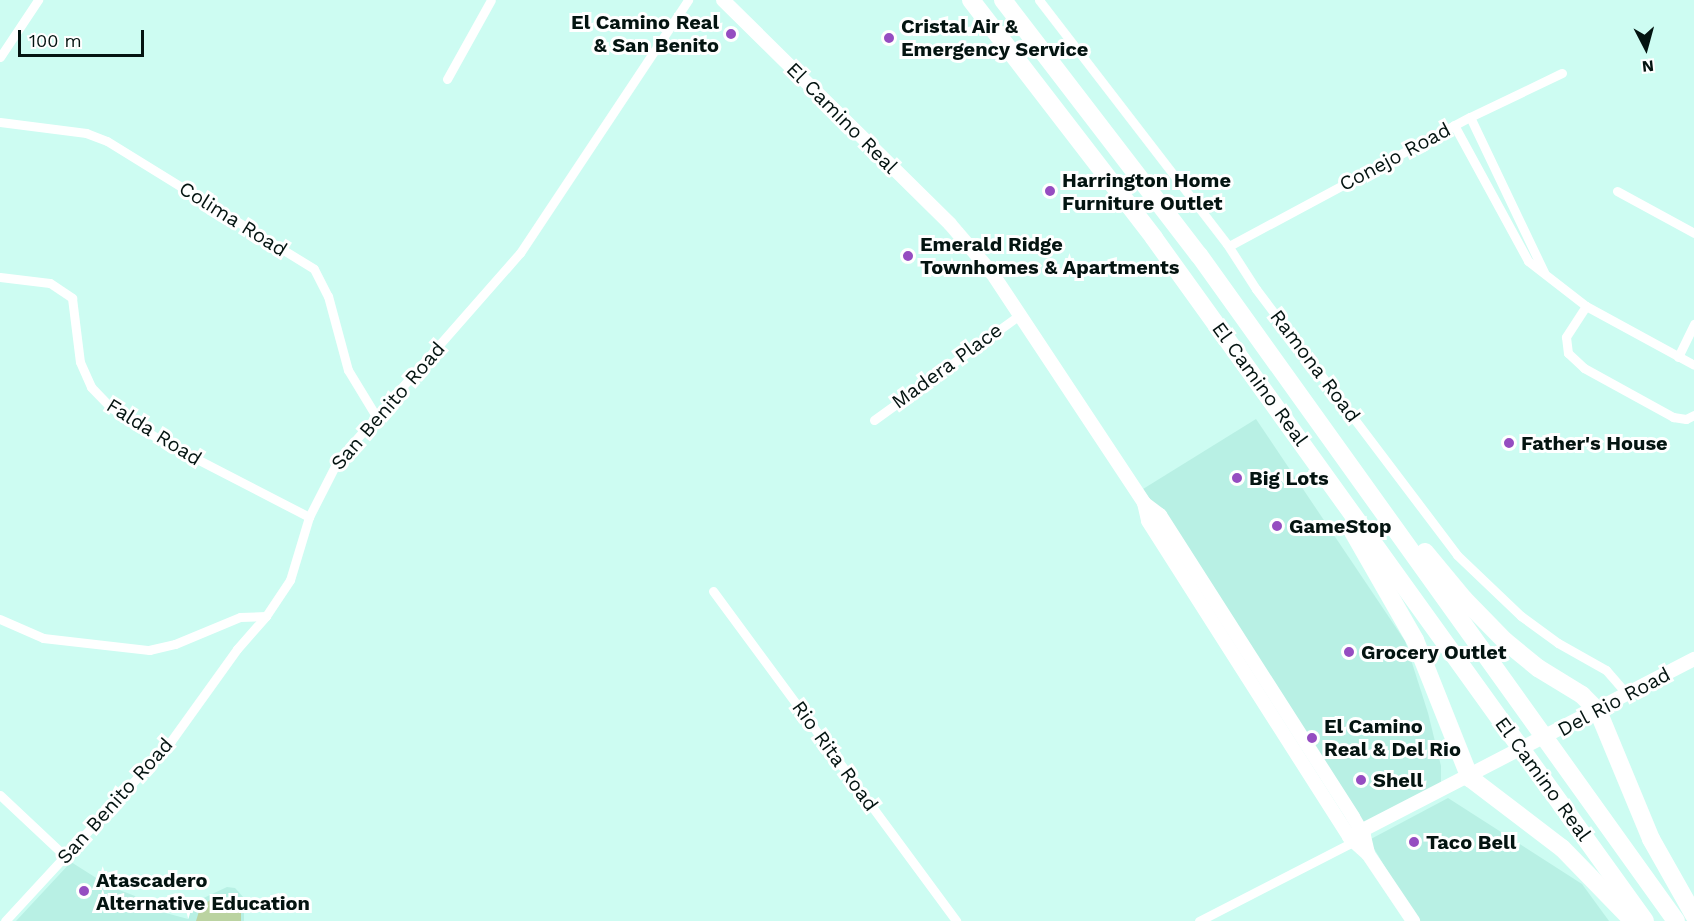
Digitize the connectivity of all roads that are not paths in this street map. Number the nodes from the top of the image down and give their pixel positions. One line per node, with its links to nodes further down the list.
1 (38, 0): 8 (street)
2 (492, 0): 10 (street)
3 (688, 0): 25 (street, San Benito Road)
4 (723, 0): 20 (main road, El Camino Real)
5 (971, 0): 27 (highway, El Camino Real)
6 (1003, 0): 28 (highway, El Camino Real)
7 (1039, 0): 16 (street, Ramona Road)
8 (0, 57)
9 (1562, 72): 11 (street, Conejo Road)
10 (447, 79)
11 (1470, 117): 13 (street, Conejo Road); 18 (street)
12 (0, 122): 25 (street, Colima Road)
13 (1454, 125): 16 (street, Conejo Road); 18 (street)
14 (1617, 191): 15 (street)
15 (1694, 233)
16 (1229, 246): 34 (street, Ramona Road)
17 (0, 277): 29 (street, Falda Road)
18 (1547, 277): 19 (street)
19 (1586, 306): 22 (street); 24 (street)
20 (1021, 314): 26 (street, Madera Place); 38 (main road, El Camino Real)
21 (1694, 324): 22 (street)
22 (1678, 357): 23 (street)
23 (1694, 365)
24 (1694, 414)
25 (376, 416): 29 (street, San Benito Road)
26 (874, 420)
27 (1312, 457): 36 (highway); 46 (highway, El Camino Real)
28 (1382, 510): 35 (highway); 47 (highway, El Camino Real)
29 (309, 517): 31 (street, San Benito Road)
30 (713, 591): 42 (street, Rio Rita Road)
31 (266, 616): 32 (street); 39 (street, San Benito Road)
32 (0, 619)
33 (1694, 659): 34 (main road, Del Rio Road)
34 (1628, 695): 35 (main road, Del Rio Road)
35 (1598, 711): 36 (main road, Del Rio Road); 40 (highway)
36 (1470, 777): 38 (main road, Del Rio Road); 45 (highway)
37 (0, 795): 39 (street)
38 (1353, 838): 43 (street, Del Rio Road); 44 (main road, El Camino Real)
39 (65, 856): 41 (street, San Benito Road)
40 (1694, 915)
41 (5, 921)
42 (956, 921)
43 (1199, 921)
44 (1413, 921)
45 (1633, 921)
46 (1645, 921)
47 (1676, 921)

